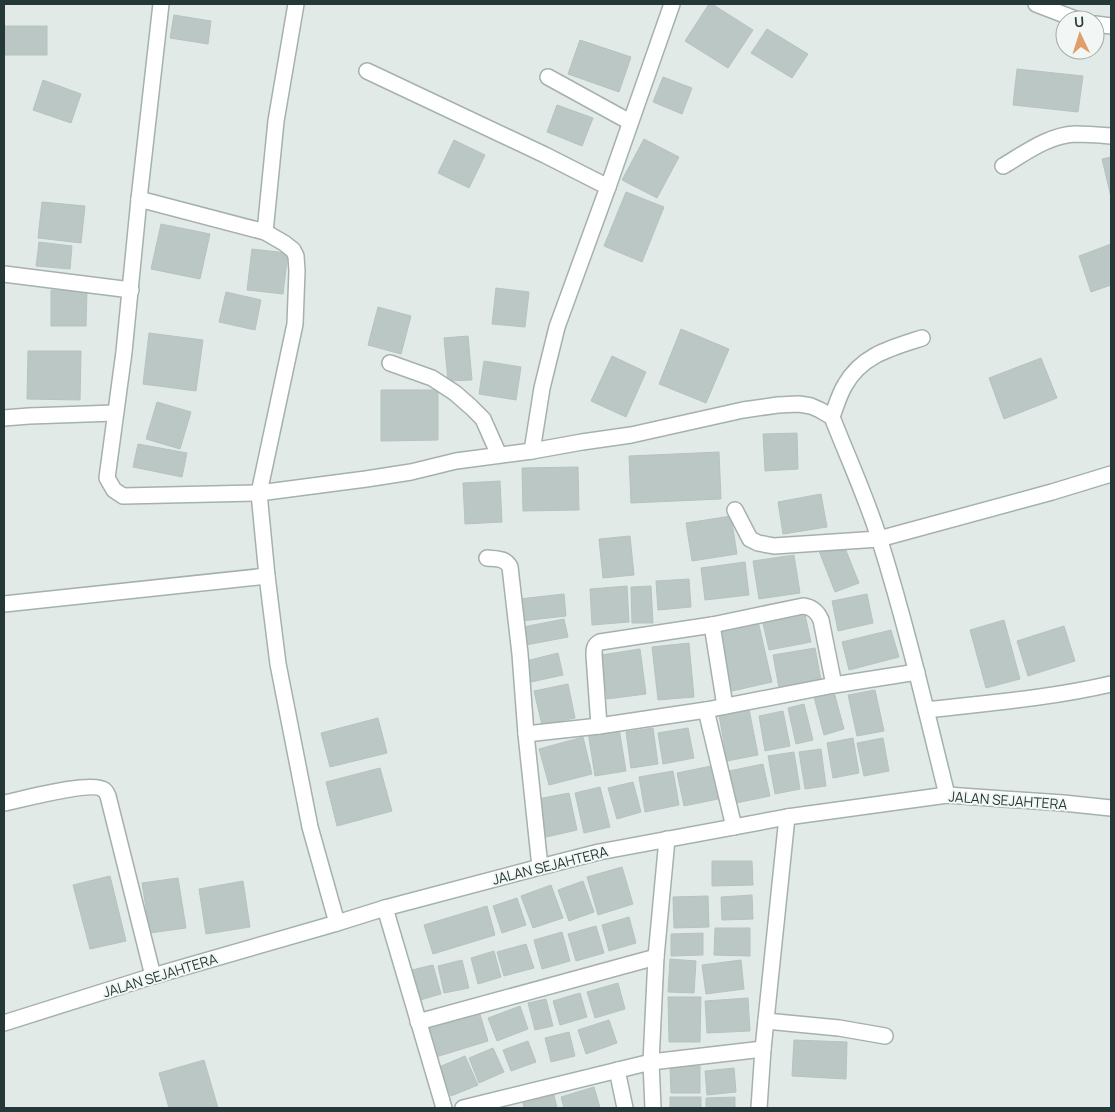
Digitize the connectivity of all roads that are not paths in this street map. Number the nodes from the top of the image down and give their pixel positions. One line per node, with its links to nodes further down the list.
1 (162, 4): 12 (street)
2 (296, 4): 13 (street)
3 (672, 4): 8 (street)
4 (1036, 4): 5 (street)
5 (1055, 11)
6 (367, 71): 11 (street)
7 (548, 77): 8 (street)
8 (630, 122): 11 (street)
9 (1111, 136): 10 (street)
10 (1003, 166)
11 (608, 187): 21 (street)
12 (139, 199): 13 (street); 15 (street)
13 (265, 232): 24 (street)
14 (4, 274): 15 (street)
15 (131, 290): 18 (street)
16 (922, 338): 19 (street)
17 (390, 363): 22 (street)
18 (115, 413): 20 (street); 24 (street)
19 (832, 417): 21 (street); 26 (street)
20 (4, 418)
21 (532, 451): 22 (street)
22 (498, 455): 24 (street)
23 (1111, 474): 26 (street)
24 (259, 493): 28 (street)
25 (735, 510): 26 (street)
26 (880, 539): 31 (street)
27 (487, 558): 38 (street)
28 (267, 576): 29 (street); 47 (street)
29 (4, 604)
30 (712, 625): 33 (street); 34 (street); 37 (street)
31 (917, 672): 33 (street); 36 (street)
32 (1111, 684): 36 (street)
33 (834, 685): 34 (street)
34 (725, 706): 35 (street)
35 (706, 710): 37 (street); 43 (street)
36 (926, 710): 39 (street)
37 (599, 726): 38 (street)
38 (526, 734): 45 (street)
39 (947, 794): 41 (street, JALAN SEJAHTERA); 42 (street, JALAN SEJAHTERA)
40 (4, 803): 49 (street)
41 (1111, 808)
42 (787, 817): 43 (street, JALAN SEJAHTERA); 50 (street)
43 (734, 827): 44 (street, JALAN SEJAHTERA)
44 (667, 839): 45 (street, JALAN SEJAHTERA); 48 (street)
45 (540, 866): 46 (street, JALAN SEJAHTERA)
46 (385, 908): 47 (street, JALAN SEJAHTERA); 51 (street)
47 (337, 923): 49 (street, JALAN SEJAHTERA)
48 (656, 958): 51 (street); 55 (street)
49 (153, 976): 52 (street, JALAN SEJAHTERA)
50 (766, 1021): 53 (street); 54 (street)
51 (418, 1022): 57 (street)
52 (4, 1023)
53 (885, 1036)
54 (762, 1049): 55 (street); 61 (street)
55 (651, 1062): 56 (street); 60 (street)
56 (617, 1070): 58 (street); 59 (street)
57 (444, 1108)
58 (463, 1108)
59 (625, 1108)
60 (653, 1108)
61 (759, 1108)

